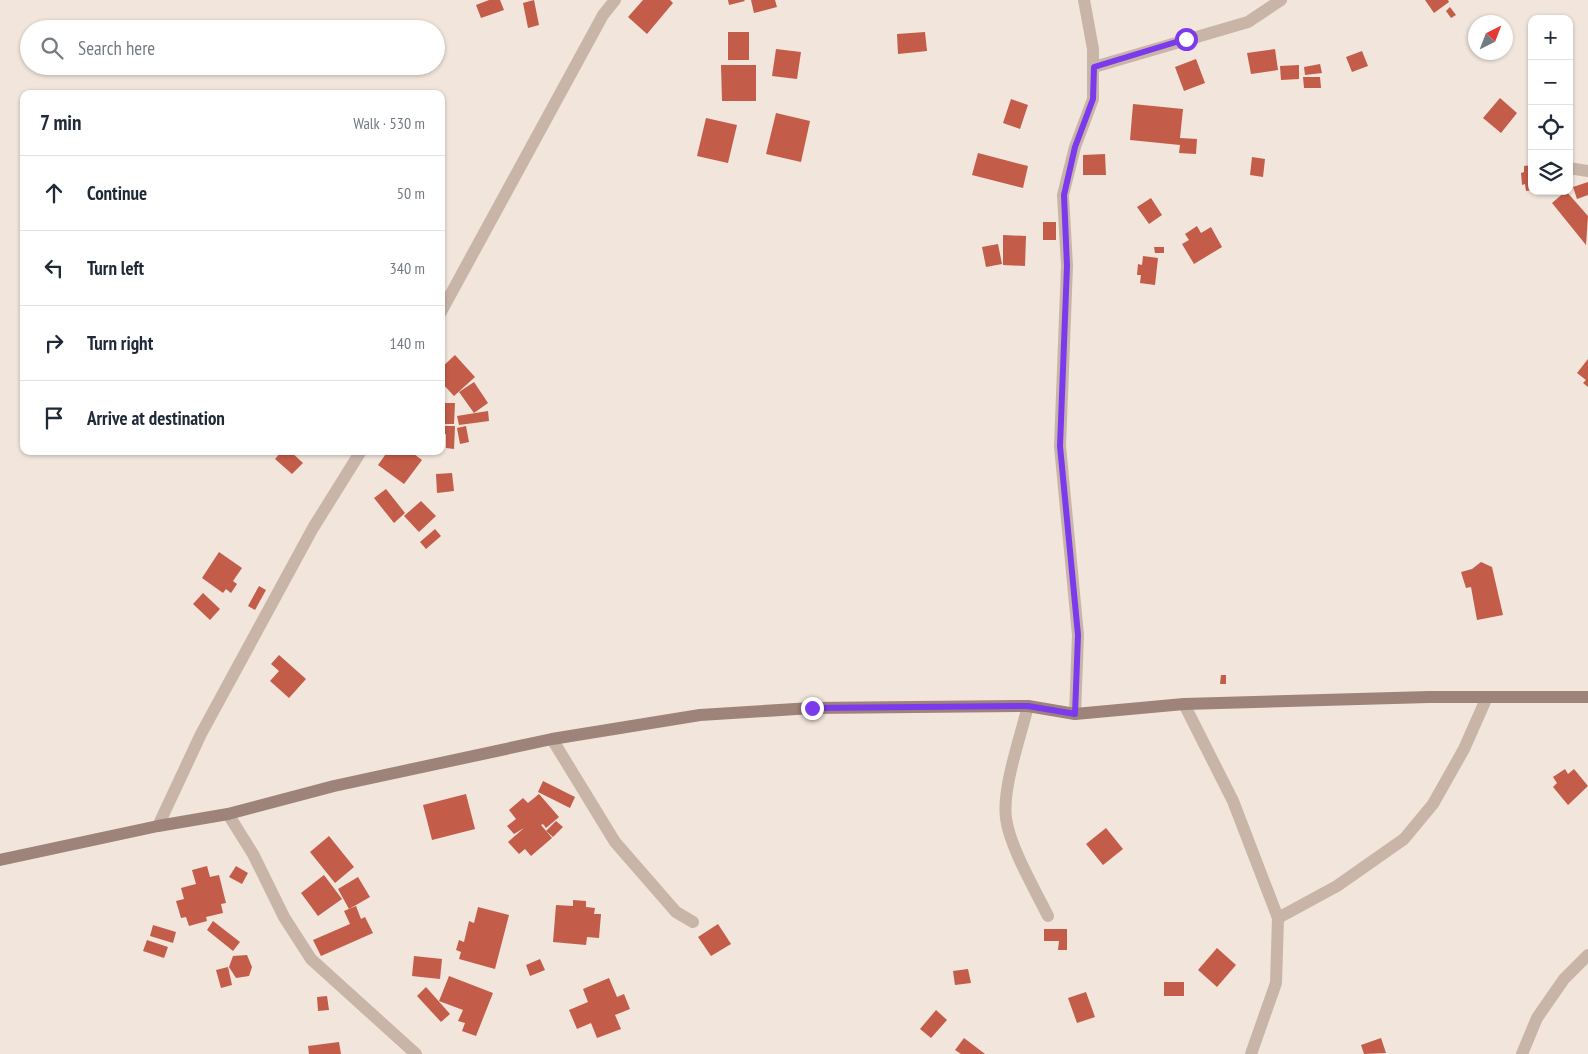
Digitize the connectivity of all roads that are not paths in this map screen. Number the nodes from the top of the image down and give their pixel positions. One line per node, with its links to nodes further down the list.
1 (615, 0): 7 (street)
2 (1084, 0): 4 (street)
3 (1282, 0): 4 (street)
4 (1094, 67): 13 (street)
5 (1573, 169): 6 (street)
6 (1588, 171)
7 (445, 305)
8 (359, 455): 16 (street)
9 (1588, 696): 10 (street)
10 (1487, 697): 11 (street); 19 (street)
11 (1184, 704): 13 (street); 19 (street)
12 (1028, 706): 13 (street); 14 (street); 18 (street)
13 (1075, 714)
14 (552, 739): 15 (street); 20 (street)
15 (228, 814): 16 (street); 22 (street)
16 (158, 826): 17 (street)
17 (0, 860)
18 (1048, 916)
19 (1278, 918): 23 (street)
20 (693, 922)
21 (1588, 955): 24 (street)
22 (416, 1054)
23 (1250, 1054)
24 (1522, 1054)

